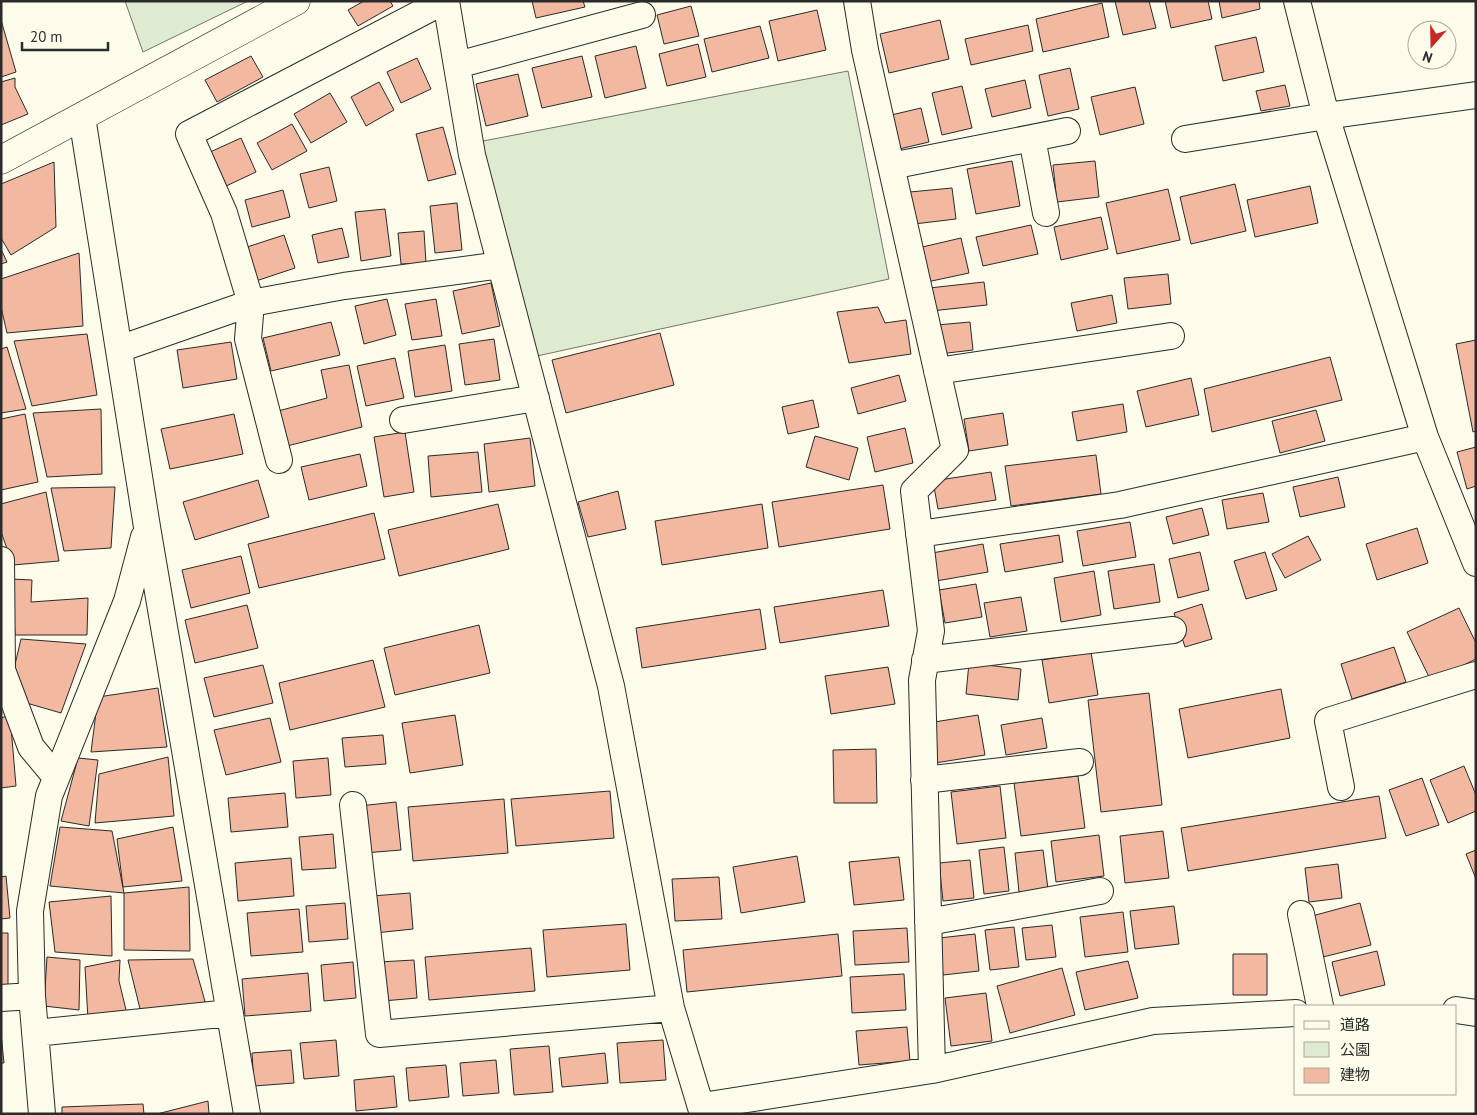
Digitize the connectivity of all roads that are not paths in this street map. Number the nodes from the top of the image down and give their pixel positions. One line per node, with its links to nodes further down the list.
1 (296, 1): 9 (street)
2 (445, 1): 6 (street); 17 (street)
3 (1297, 1): 8 (street)
4 (858, 2): 14 (street)
5 (642, 15): 6 (street)
6 (457, 65): 16 (street)
7 (1476, 95): 8 (street)
8 (1326, 116): 12 (street); 23 (street)
9 (82, 117): 13 (street); 19 (street)
10 (1067, 131): 11 (street)
11 (1032, 138): 14 (street); 15 (street)
12 (1185, 139)
13 (1, 160)
14 (891, 166): 20 (street)
15 (1046, 213)
16 (501, 265): 17 (street); 21 (street)
17 (251, 303): 19 (street); 24 (street)
18 (1171, 336): 20 (street)
19 (119, 349): 25 (street)
20 (937, 371): 26 (street)
21 (536, 398): 22 (street); 43 (street)
22 (403, 420)
23 (1425, 437): 26 (street); 27 (street)
24 (279, 460)
25 (147, 527): 33 (street); 45 (street)
26 (919, 534): 30 (street)
27 (1476, 563)
28 (2, 568): 33 (street)
29 (1172, 630): 30 (street)
30 (925, 660): 34 (street)
31 (1476, 675): 35 (street)
32 (1080, 762): 34 (street)
33 (56, 777): 40 (street)
34 (924, 780): 39 (street)
35 (1341, 787)
36 (352, 805): 43 (street)
37 (1100, 890): 39 (street)
38 (1301, 914): 42 (street)
39 (928, 922): 49 (street)
40 (32, 996): 41 (street); 48 (street)
41 (1, 998)
42 (1320, 1005)
43 (671, 1008): 50 (street)
44 (1457, 1010): 47 (street)
45 (230, 1013): 48 (street); 52 (street)
46 (1294, 1013): 49 (street)
47 (1476, 1013)
48 (35, 1033): 51 (street)
49 (932, 1070): 50 (street)
50 (702, 1110)
51 (42, 1114)
52 (247, 1114)

